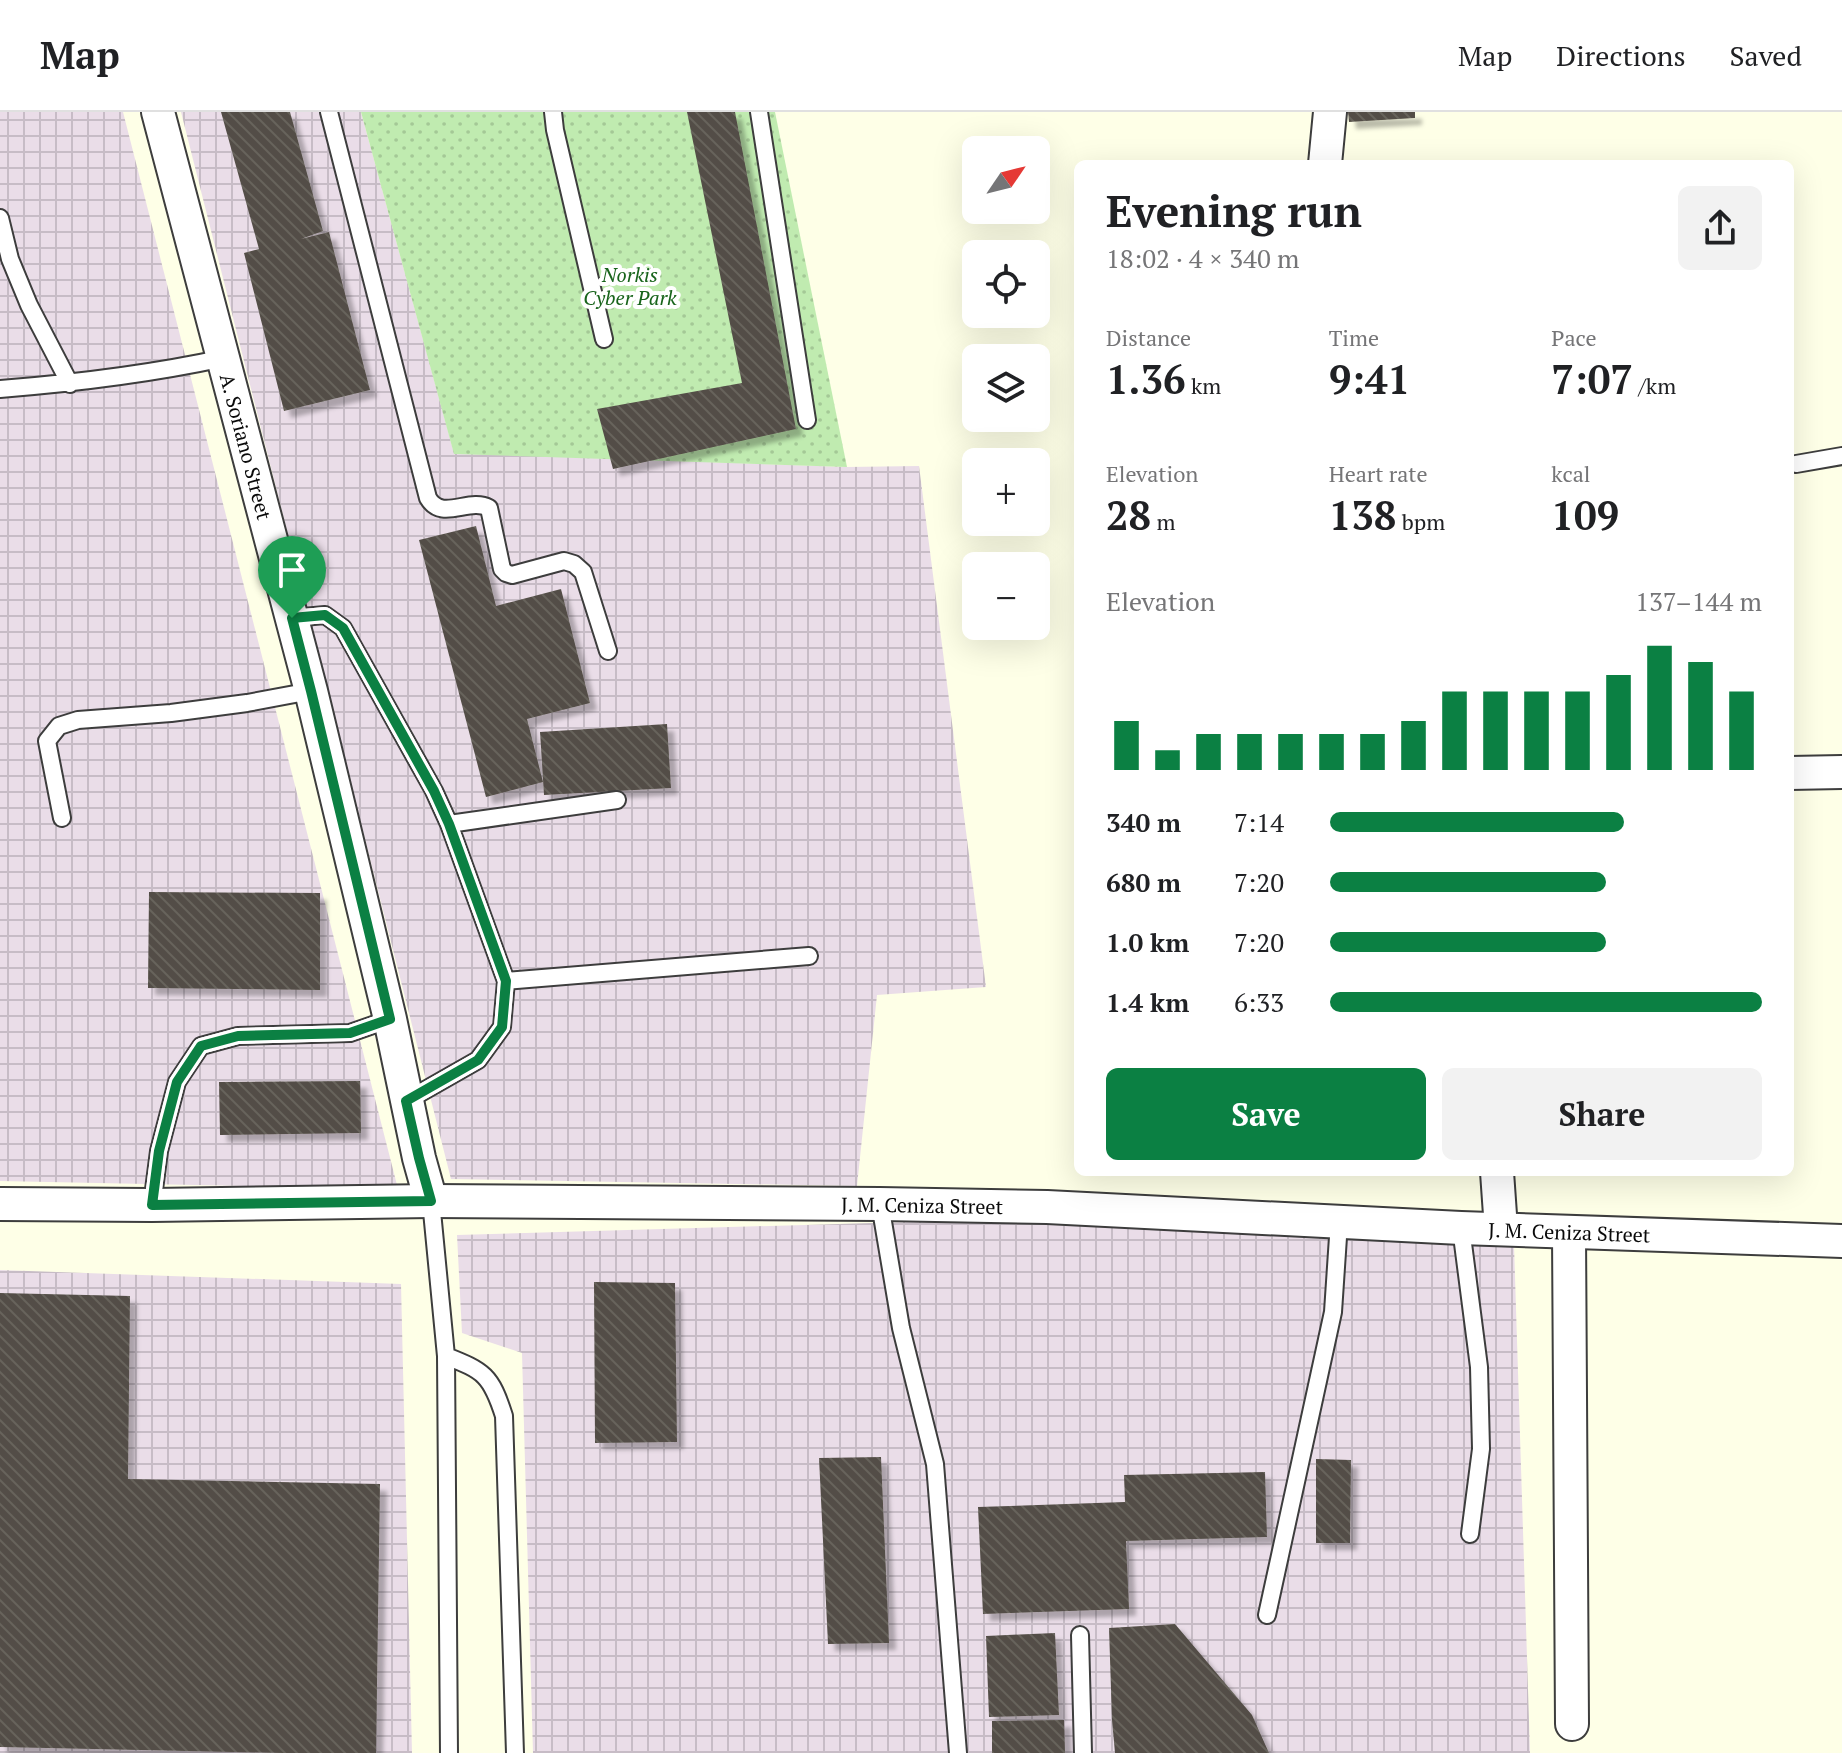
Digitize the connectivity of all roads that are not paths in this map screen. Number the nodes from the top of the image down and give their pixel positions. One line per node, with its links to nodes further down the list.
1 (158, 112): 9 (street, A. Soriano Street)
2 (329, 112): 16 (lane)
3 (553, 112): 8 (lane)
4 (759, 112): 12 (lane)
5 (1330, 112): 6 (street)
6 (1325, 160)
7 (0, 218): 10 (lane)
8 (604, 339)
9 (224, 358): 10 (lane); 15 (street, A. Soriano Street)
10 (70, 384): 11 (lane)
11 (0, 389)
12 (807, 420)
13 (1842, 456): 14 (lane)
14 (1796, 464)
15 (292, 618): 17 (street, A. Soriano Street); 22 (lane)
16 (608, 651)
17 (311, 691): 21 (lane); 25 (street, A. Soriano Street)
18 (1842, 772): 19 (street)
19 (1794, 773)
20 (617, 800): 22 (lane)
21 (62, 818)
22 (449, 824): 24 (lane)
23 (809, 956): 24 (lane)
24 (506, 981): 26 (lane)
25 (390, 1019): 26 (street, A. Soriano Street); 31 (lane)
26 (406, 1101): 28 (street, A. Soriano Street)
27 (1497, 1176): 34 (street)
28 (431, 1201): 30 (street, J. M. Ceniza Street); 31 (street, J. M. Ceniza Street); 37 (lane)
29 (0, 1204): 31 (street, J. M. Ceniza Street)
30 (880, 1204): 32 (street, J. M. Ceniza Street); 44 (lane)
31 (152, 1205)
32 (1339, 1222): 33 (street, J. M. Ceniza Street); 39 (lane)
33 (1461, 1228): 34 (street, J. M. Ceniza Street); 38 (lane)
34 (1501, 1229): 35 (street, J. M. Ceniza Street)
35 (1569, 1232): 36 (street, J. M. Ceniza Street); 41 (street)
36 (1842, 1241)
37 (446, 1356): 42 (lane); 43 (lane)
38 (1470, 1534)
39 (1267, 1615)
40 (1080, 1635): 45 (lane)
41 (1572, 1724)
42 (449, 1753)
43 (515, 1753)
44 (958, 1753)
45 (1083, 1753)

